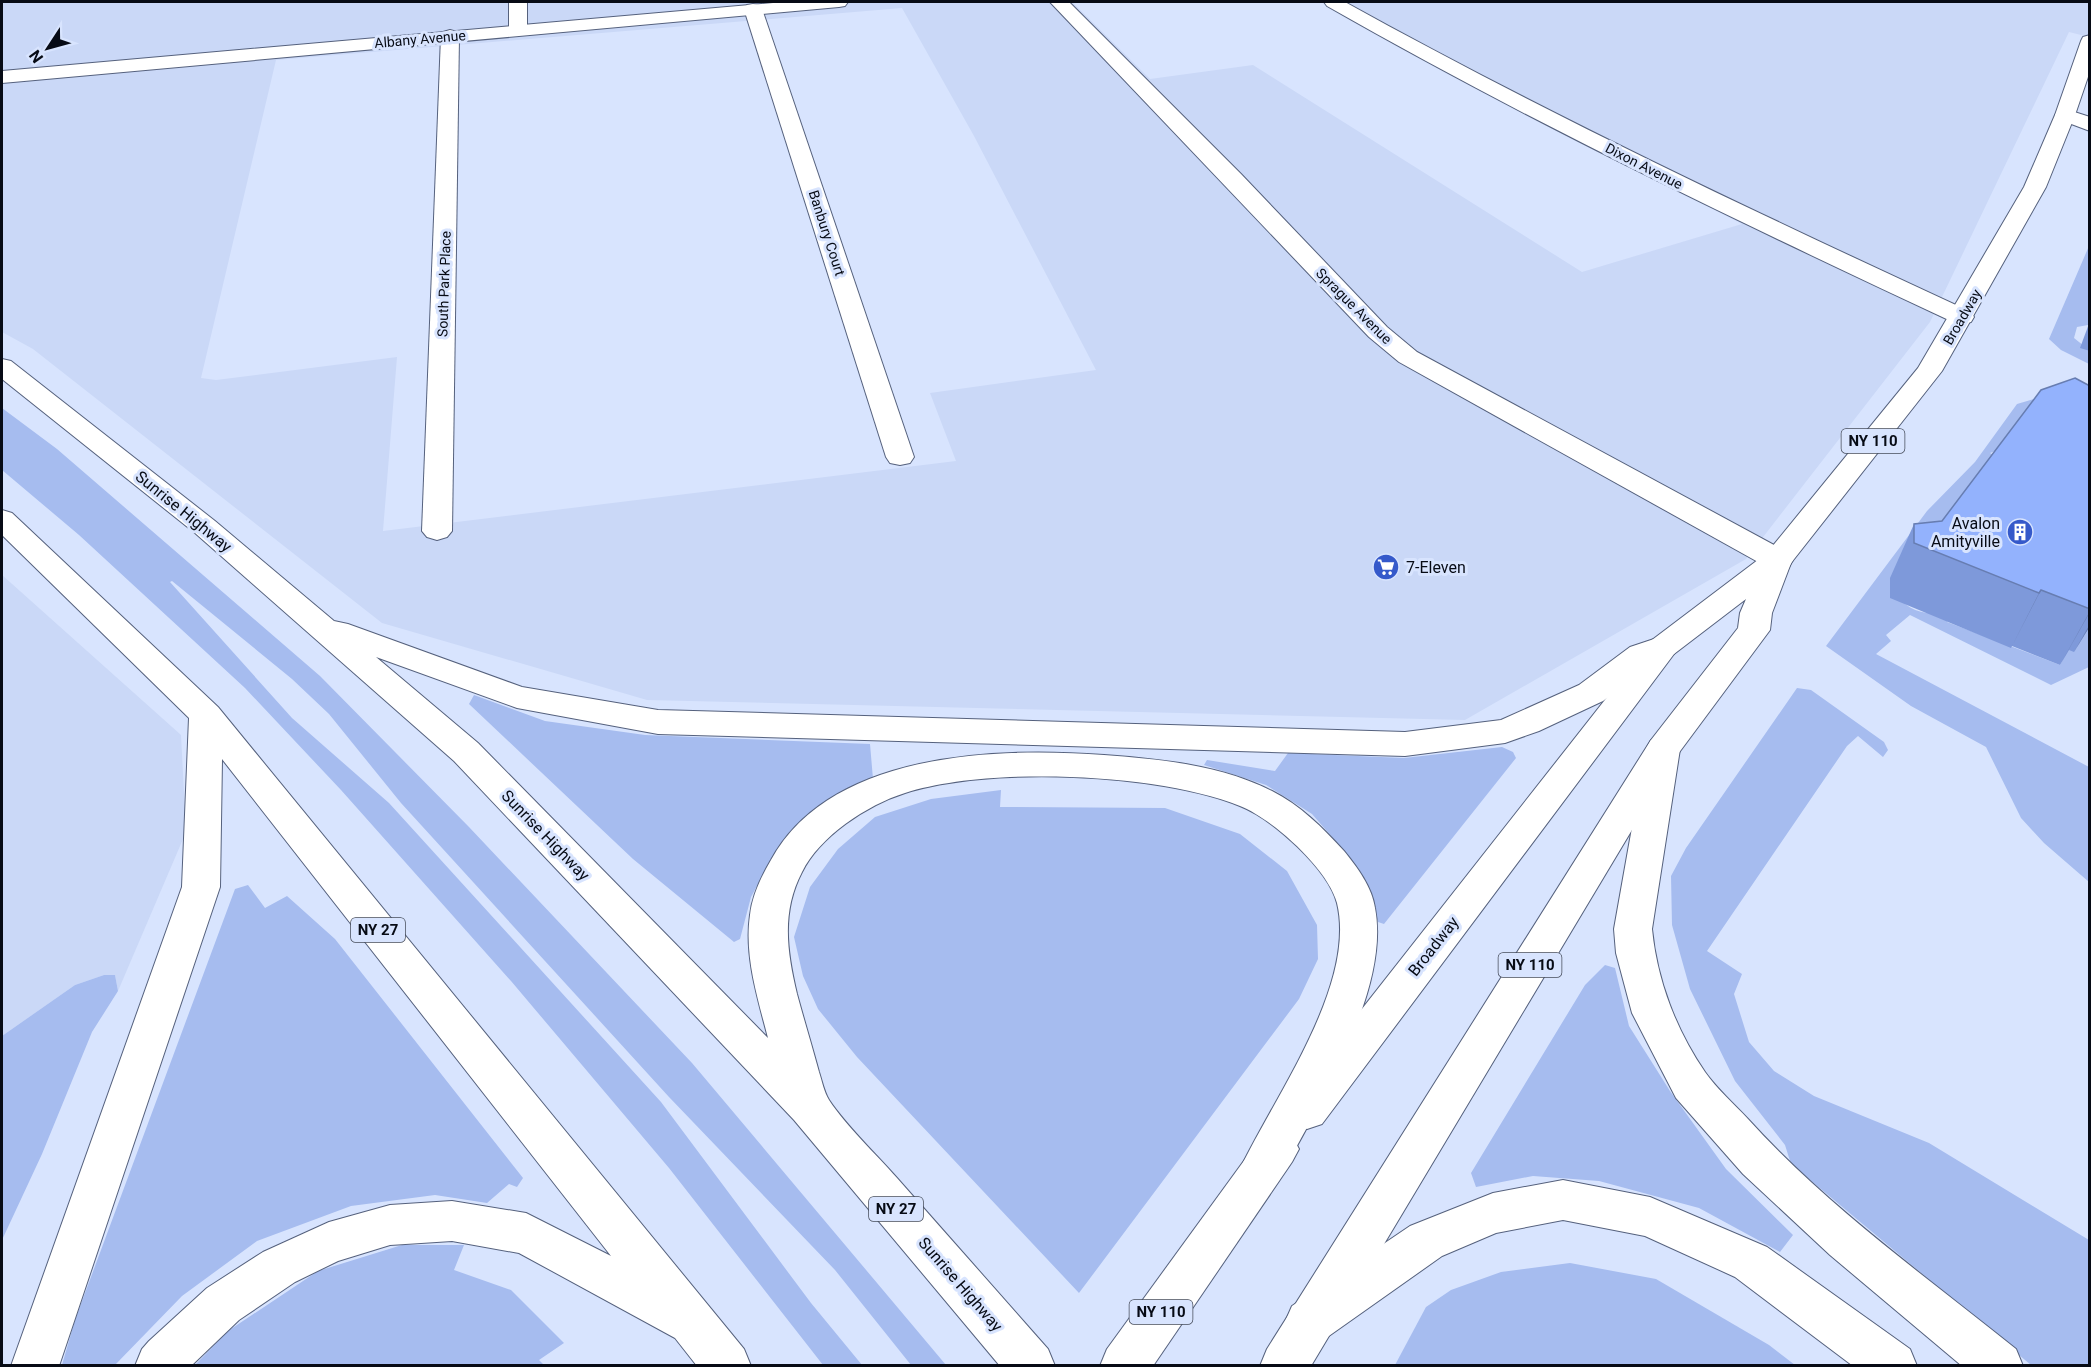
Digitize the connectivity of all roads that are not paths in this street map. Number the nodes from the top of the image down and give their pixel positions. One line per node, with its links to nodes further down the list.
1 (518, 2): 6 (main road)
2 (840, 2): 5 (main road, Albany Avenue)
3 (1059, 2): 17 (main road, Sprague Avenue)
4 (1332, 2): 12 (main road, Dixon Avenue)
5 (753, 9): 6 (main road, Albany Avenue); 14 (main road, Banbury Court)
6 (518, 31): 7 (main road, Albany Avenue)
7 (450, 36): 9 (main road, Albany Avenue); 16 (main road, South Park Place)
8 (2090, 41): 10 (main road, Broadway / NY 110)
9 (2, 77)
10 (2065, 115): 11 (main road); 12 (main road, Broadway / NY 110)
11 (2090, 125)
12 (1962, 317): 17 (main road, Broadway / NY 110)
13 (2, 366): 18 (main road, Sunrise Highway / NY 27)
14 (900, 456)
15 (2, 519): 20 (main road, NY 27)
16 (437, 531)
17 (1778, 560): 19 (main road, Broadway / NY 110); 21 (main road, Broadway / NY 110)
18 (319, 625): 19 (main road); 22 (main road, Sunrise Highway / NY 27)
19 (1663, 647): 23 (main road, Broadway / NY 110)
20 (206, 715): 24 (main road, NY 27); 26 (main road)
21 (1663, 749): 25 (main road, Broadway / NY 110); 32 (main road)
22 (809, 1107): 23 (main road); 29 (main road, Sunrise Highway / NY 27)
23 (1262, 1170): 30 (main road, Broadway / NY 110)
24 (696, 1326): 27 (main road); 28 (main road, NY 27)
25 (1295, 1347): 31 (main road)
26 (35, 1365)
27 (159, 1365)
28 (727, 1365)
29 (1031, 1365)
30 (1124, 1365)
31 (1893, 1365)
32 (1999, 1365)

